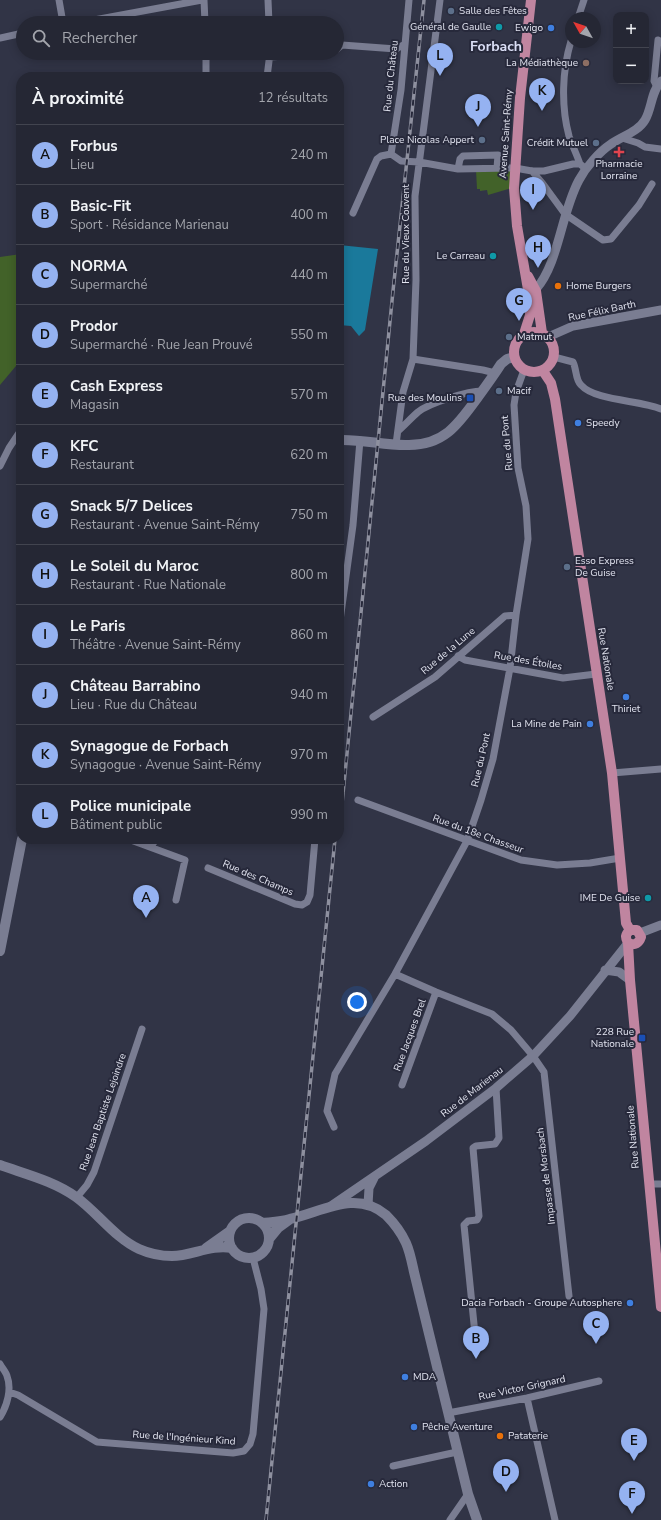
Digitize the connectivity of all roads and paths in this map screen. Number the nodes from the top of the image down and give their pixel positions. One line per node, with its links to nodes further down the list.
1 (59, 0): 9 (street)
2 (203, 0): 10 (street); 11 (street)
3 (268, 0): 12 (street)
4 (409, 0): 16 (street, Rue du Château)
5 (440, 0): 29 (street, Rue du Vieux Couvent)
6 (531, 0): 32 (main road, Avenue Saint-Rémy)
7 (584, 0): 8 (street)
8 (580, 12)
9 (62, 16)
10 (116, 16)
11 (204, 16)
12 (269, 16)
13 (16, 35): 14 (street)
14 (0, 38)
15 (658, 40): 23 (street)
16 (405, 44): 17 (street); 28 (street, Rue du Château)
17 (344, 45)
18 (569, 48): 30 (street)
19 (206, 60): 21 (street)
20 (269, 60): 22 (street)
21 (206, 72)
22 (268, 72)
23 (659, 84): 24 (street)
24 (635, 131): 25 (street); 26 (street)
25 (623, 140): 26 (street); 30 (street)
26 (638, 143): 27 (street)
27 (661, 149)
28 (391, 154): 29 (street); 36 (street)
29 (419, 162): 33 (street); 45 (street, Rue du Vieux Couvent)
30 (583, 167): 34 (street); 37 (street)
31 (497, 168): 32 (street); 33 (street); 33 (street)
32 (515, 168): 34 (street); 38 (main road, Avenue Saint-Rémy)
33 (458, 169)
34 (532, 171): 37 (street)
35 (652, 184): 37 (street)
36 (353, 213)
37 (565, 214): 39 (street)
38 (525, 268): 39 (main road, Avenue Saint-Rémy); 41 (main road, Avenue Saint-Rémy)
39 (536, 289): 42 (main road, Avenue Saint-Rémy)
40 (661, 310): 42 (street, Rue Félix Barth)
41 (524, 334): 42 (main road); 43 (main road)
42 (545, 335): 44 (main road)
43 (514, 357): 46 (main road); 48 (main road)
44 (554, 357): 47 (main road); 50 (street)
45 (413, 359): 48 (street); 51 (street, Rue du Vieux Couvent)
46 (524, 370): 47 (main road); 58 (street, Rue du Pont)
47 (543, 371): 61 (main road, Rue Nationale)
48 (495, 374): 49 (main road)
49 (482, 391): 51 (street); 55 (main road)
50 (661, 409)
51 (398, 431): 55 (street, Rue du Vieux Couvent)
52 (16, 438): 56 (street)
53 (344, 440): 54 (main road)
54 (360, 440): 55 (main road); 57 (street)
55 (396, 444)
56 (0, 466)
57 (344, 591)
58 (516, 615): 59 (street, Rue de la Lune); 60 (street, Rue du Pont)
59 (458, 656): 60 (street, Rue des Étoiles); 62 (street, Rue de la Lune)
60 (510, 668): 61 (street, Rue des Étoiles); 66 (street, Rue du Pont)
61 (596, 674): 64 (main road, Rue Nationale)
62 (373, 717)
63 (661, 768): 64 (street)
64 (612, 774): 72 (main road, Rue Nationale)
65 (358, 800): 66 (street, Rue du 18e Chasseur)
66 (467, 841): 72 (street, Rue du 18e Chasseur); 80 (street, Rue du Pont)
67 (21, 844): 78 (main road)
68 (142, 844): 71 (street)
69 (153, 844): 71 (street)
70 (315, 844): 73 (street, Rue des Champs)
71 (151, 847): 74 (street)
72 (620, 858): 76 (main road, Rue Nationale)
73 (208, 868)
74 (176, 900)
75 (661, 925): 76 (street)
76 (635, 932): 77 (main road, Rue Nationale)
77 (632, 944): 79 (street, Rue de Marienau); 81 (main road, Rue Nationale)
78 (0, 951)
79 (606, 970): 81 (street); 84 (street, Rue de Marienau)
80 (395, 974): 82 (street); 87 (street, Rue du Pont)
81 (630, 980): 90 (main road, Rue Nationale)
82 (436, 992): 84 (street); 85 (street, Rue Jacques Brel)
83 (142, 1029): 92 (street, Rue Jean Baptiste Lejoindre)
84 (533, 1056): 86 (street, Rue de Marienau); 102 (street, Impasse de Morsbach)
85 (402, 1085)
86 (496, 1088): 89 (street, Rue de Marienau); 104 (street)
87 (334, 1127)
88 (0, 1165): 92 (main road)
89 (374, 1177): 93 (street); 94 (street, Rue de Marienau)
90 (650, 1184): 91 (street); 103 (main road, Rue Nationale)
91 (661, 1184)
92 (77, 1197): 100 (main road)
93 (368, 1205): 94 (main road); 109 (main road)
94 (330, 1206): 95 (main road)
95 (290, 1219): 96 (main road); 98 (main road)
96 (262, 1224): 97 (main road); 98 (main road)
97 (230, 1232): 99 (main road); 100 (main road)
98 (269, 1240): 101 (main road)
99 (232, 1248): 100 (main road); 101 (main road)
100 (204, 1250)
101 (253, 1258): 107 (street, Rue de l'Ingénieur Kind)
102 (569, 1296)
103 (661, 1307)
104 (475, 1334)
105 (0, 1364): 107 (street)
106 (599, 1381): 108 (street, Rue Victor Grignard)
107 (9, 1392): 110 (street)
108 (527, 1398): 109 (street, Rue Victor Grignard); 116 (street)
109 (448, 1413): 111 (main road)
110 (0, 1417)
111 (457, 1452): 112 (street); 113 (main road)
112 (393, 1466)
113 (468, 1494): 114 (street); 115 (main road)
114 (450, 1520)
115 (477, 1520)
116 (555, 1520)

